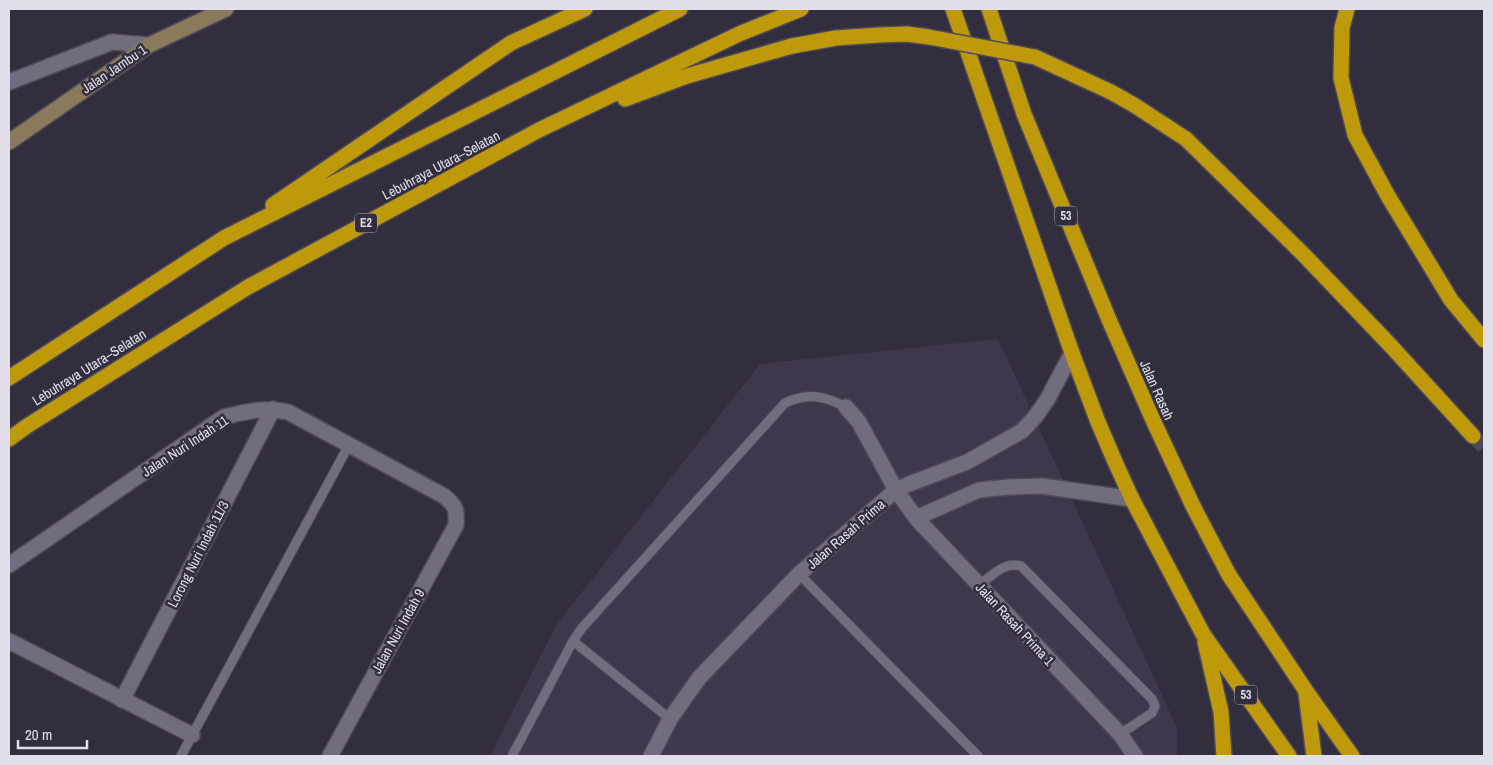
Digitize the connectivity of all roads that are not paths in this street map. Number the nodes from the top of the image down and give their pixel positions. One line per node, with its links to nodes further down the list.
1 (226, 9): 8 (street, Jalan Jambu 1)
2 (585, 9): 12 (highway)
3 (680, 9): 12 (highway)
4 (800, 9): 10 (highway, Lebuhraya Utara–Selatan / E2)
5 (953, 9): 14 (highway, 53)
6 (989, 9): 31 (highway, Jalan Rasah / 53)
7 (1347, 9): 13 (highway)
8 (148, 45): 9 (street); 11 (street, Jalan Jambu 1)
9 (9, 82)
10 (539, 130): 18 (highway, bridge); 19 (highway, Lebuhraya Utara–Selatan / E2)
11 (9, 142)
12 (224, 238): 15 (highway)
13 (1484, 340)
14 (1072, 353): 21 (street, Jalan Rasah Prima); 22 (highway, 53)
15 (9, 378)
16 (846, 408): 21 (street, Jalan Rasah Prima 1); 30 (lane)
17 (273, 409): 20 (street, Jalan Nuri Indah 11); 25 (street, Jalan Nuri Indah 11); 32 (street, Lorong Nuri Indah 11/3)
18 (1473, 436)
19 (9, 439)
20 (350, 443): 23 (street, Jalan Nuri Indah 11); 35 (lane)
21 (896, 490): 24 (street, Jalan Rasah Prima 1); 26 (street, Jalan Rasah Prima)
22 (1132, 499): 24 (street); 28 (highway, 53)
23 (454, 504): 37 (street, Jalan Nuri Indah 9)
24 (916, 518): 27 (street, Jalan Rasah Prima 1)
25 (9, 565)
26 (799, 574): 33 (street, Jalan Rasah Prima); 40 (lane)
27 (979, 585): 34 (street, Jalan Rasah Prima 1); 34 (lane)
28 (1203, 634): 42 (highway); 43 (highway, 53)
29 (9, 641): 32 (street)
30 (573, 641): 33 (lane); 38 (lane)
31 (1306, 691): 44 (highway); 45 (highway, Jalan Rasah / 53)
32 (122, 700): 35 (street)
33 (670, 719): 39 (street, Jalan Rasah Prima)
34 (1120, 734): 41 (street, Jalan Rasah Prima 1)
35 (192, 736): 36 (lane)
36 (181, 756)
37 (330, 756)
38 (512, 756)
39 (651, 756)
40 (978, 756)
41 (1135, 756)
42 (1224, 756)
43 (1288, 756): 44 (highway)
44 (1315, 756)
45 (1352, 756)

